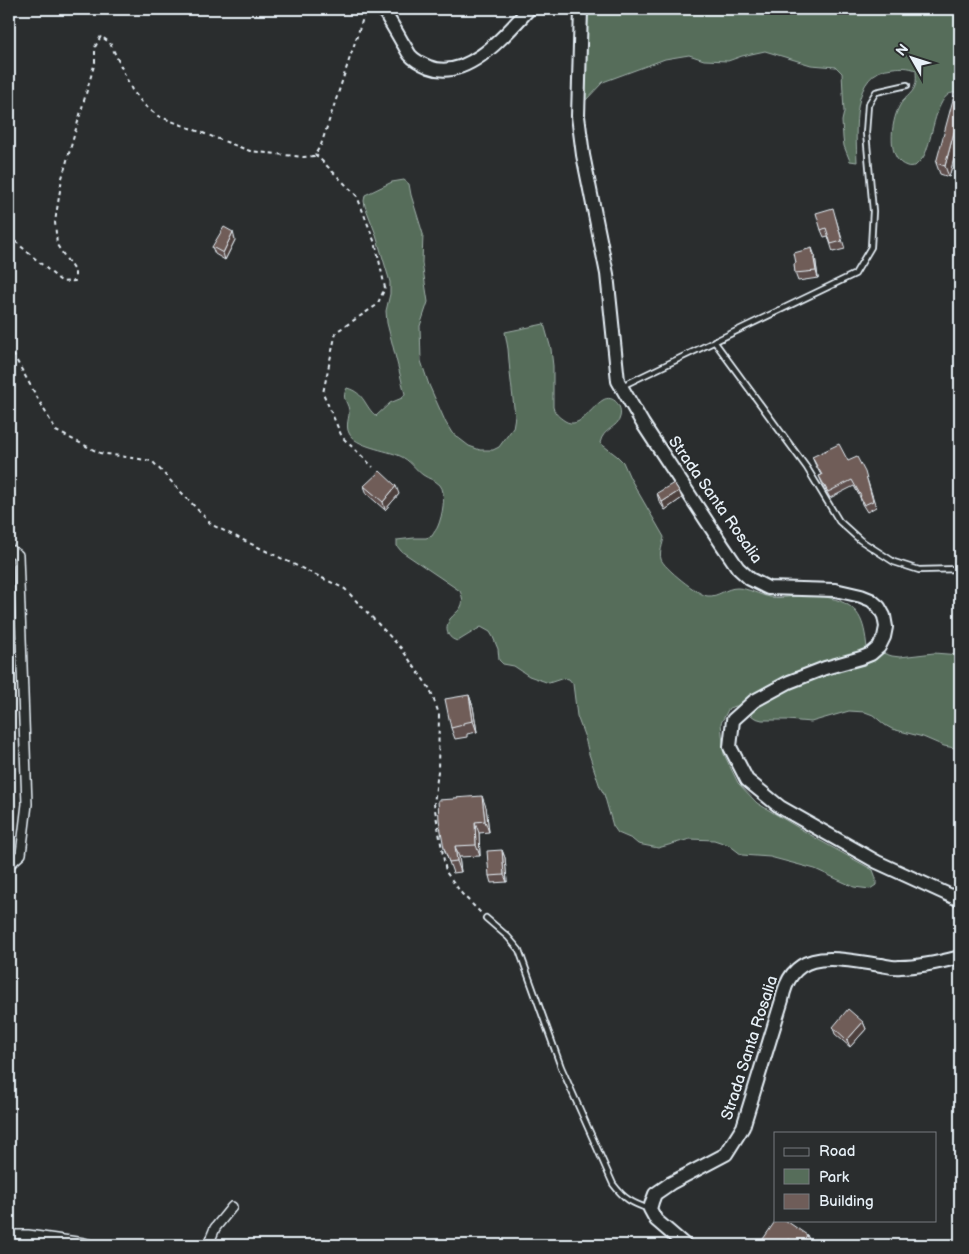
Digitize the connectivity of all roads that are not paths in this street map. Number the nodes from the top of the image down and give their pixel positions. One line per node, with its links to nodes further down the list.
1 (383, 9): 2 (street)
2 (529, 9)
3 (581, 9): 6 (street, Strada Santa Rosalia)
4 (907, 85): 5 (lane)
5 (714, 341): 6 (lane); 8 (lane)
6 (621, 387): 10 (street, Strada Santa Rosalia)
7 (9, 549): 9 (street)
8 (960, 569)
9 (9, 865)
10 (960, 900)
11 (486, 918): 14 (lane)
12 (960, 957): 14 (street, Strada Santa Rosalia)
13 (232, 1207): 17 (street)
14 (650, 1209): 18 (street)
15 (9, 1235): 16 (street)
16 (92, 1245)
17 (208, 1245)
18 (685, 1245)

